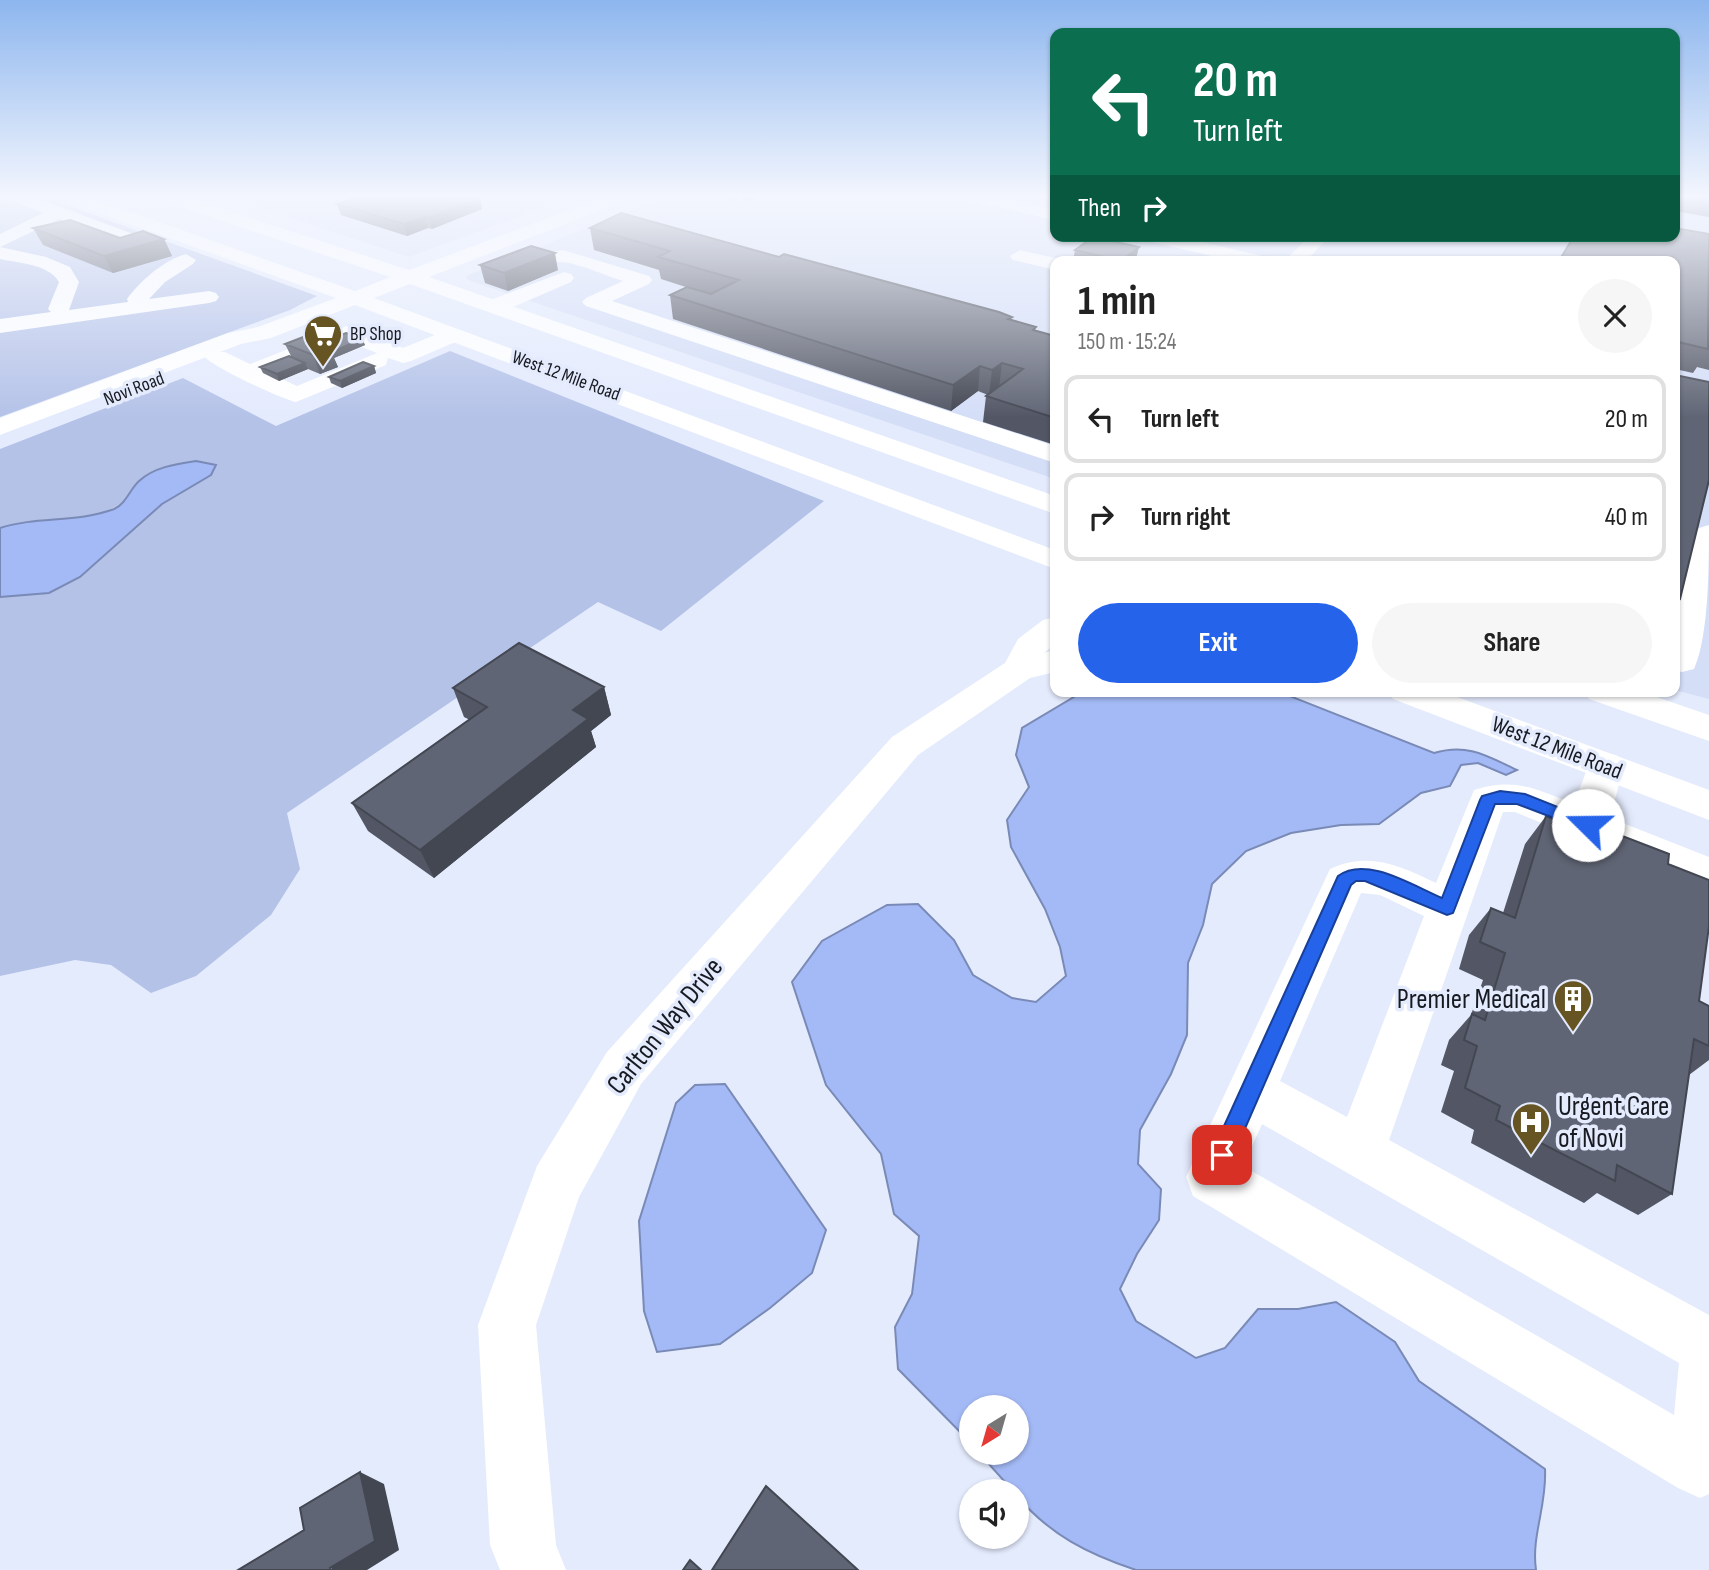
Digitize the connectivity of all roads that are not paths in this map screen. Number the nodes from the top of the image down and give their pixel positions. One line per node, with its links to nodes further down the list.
1 (63, 271): 15 (main road)
2 (168, 271): 14 (main road)
3 (280, 271): 13 (main road, West 12 Mile Road)
4 (391, 271): 8 (main road, West 12 Mile Road)
5 (423, 271): 8 (main road, Novi Road)
6 (500, 271): 9 (main road)
7 (613, 271): 11 (main road)
8 (408, 277): 13 (main road, Novi Road); 16 (main road, West 12 Mile Road)
9 (486, 277)
10 (564, 278): 16 (main road)
11 (632, 284): 12 (main road); 26 (main road)
12 (655, 291)
13 (354, 298): 19 (main road, Novi Road); 20 (main road, West 12 Mile Road)
14 (137, 299): 15 (main road); 18 (main road)
15 (59, 309): 17 (main road)
16 (504, 309): 20 (main road); 25 (main road, West 12 Mile Road)
17 (0, 317)
18 (0, 326)
19 (263, 332): 22 (main road, Novi Road); 27 (main road, Novi Road)
20 (455, 336): 21 (main road); 28 (main road, West 12 Mile Road)
21 (394, 352): 23 (main road); 23 (main road)
22 (217, 357): 23 (main road); 29 (main road, Novi Road)
23 (249, 373)
24 (988, 404): 26 (main road)
25 (799, 412): 28 (main road); 31 (main road, West 12 Mile Road)
26 (961, 424): 30 (main road)
27 (0, 426)
28 (729, 437): 33 (main road, West 12 Mile Road)
29 (0, 440)
30 (1050, 453)
31 (1046, 503): 33 (main road)
32 (1709, 534): 36 (main road)
33 (992, 536): 34 (main road, West 12 Mile Road)
34 (1050, 558)
35 (1050, 631): 37 (main road, Carlton Way Drive)
36 (1680, 660)
37 (1037, 665): 50 (main road, Carlton Way Drive)
38 (1421, 697): 41 (main road, West 12 Mile Road)
39 (1619, 697): 40 (main road)
40 (1709, 728)
41 (1605, 766): 42 (main road, West 12 Mile Road); 43 (main road)
42 (1709, 805)
43 (1588, 825): 44 (main road); 45 (main road)
44 (1709, 874)
45 (1447, 908): 46 (main road); 47 (main road)
46 (1251, 1091): 47 (main road); 49 (main road)
47 (1359, 1152): 48 (main road)
48 (1709, 1347)
49 (1709, 1360)
50 (533, 1570)

